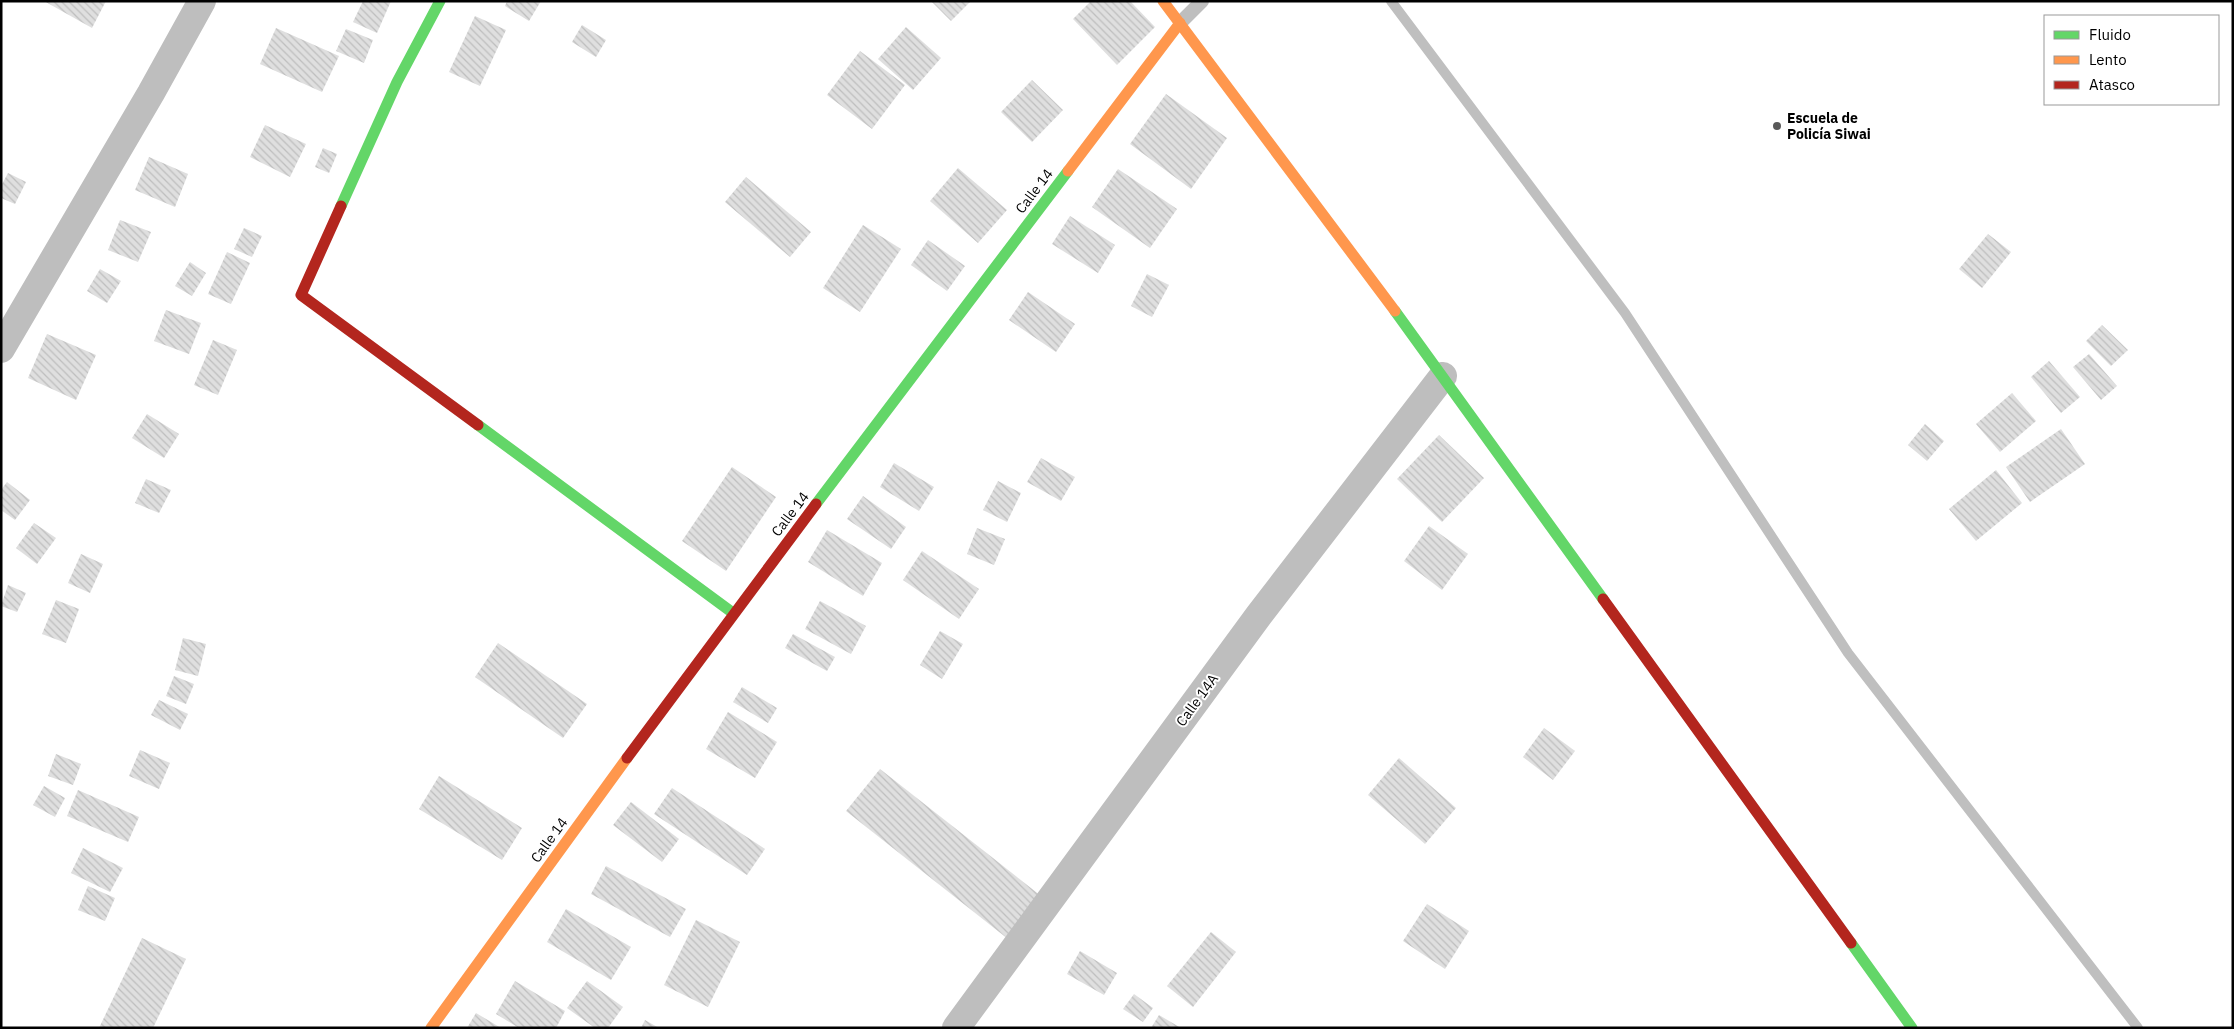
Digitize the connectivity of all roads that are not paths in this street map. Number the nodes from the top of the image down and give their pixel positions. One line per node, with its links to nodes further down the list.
1 (202, 1): 6 (street)
2 (440, 1): 8 (street)
3 (1163, 1): 5 (street)
4 (1202, 1): 5 (lane)
5 (1180, 24): 7 (street); 8 (street, Calle 14)
6 (1, 349)
7 (1443, 376): 10 (street, Calle 14A); 11 (street)
8 (733, 613): 9 (street, Calle 14)
9 (431, 1028)
10 (956, 1028)
11 (1912, 1028)

